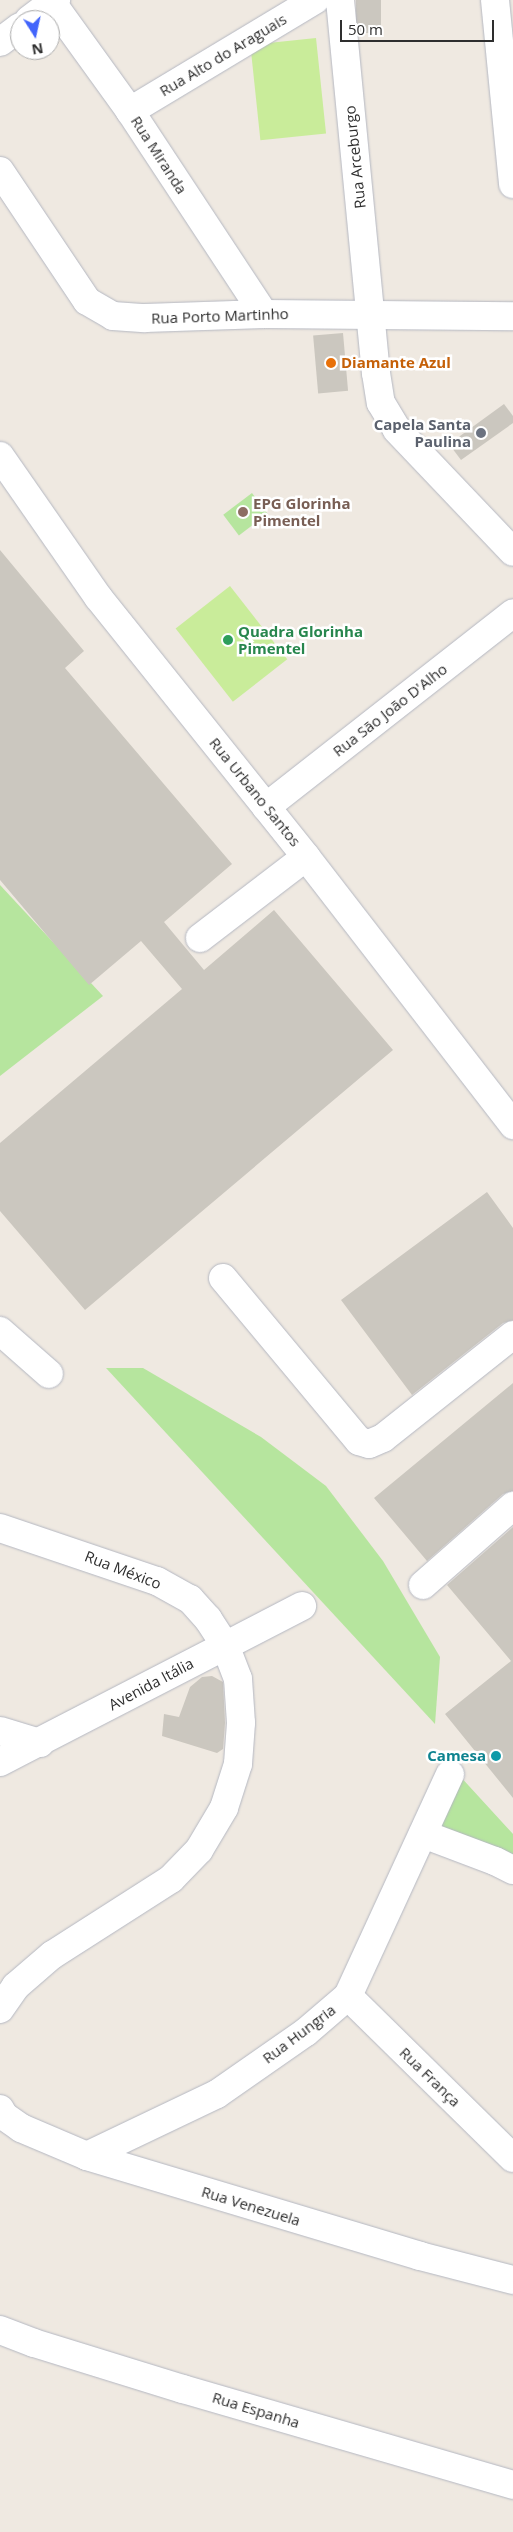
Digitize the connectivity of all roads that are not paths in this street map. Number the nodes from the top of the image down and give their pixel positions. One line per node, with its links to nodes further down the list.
1 (315, 0): 6 (street, Rua Alto do Araguais)
2 (340, 0): 9 (street, Rua Arceburgo)
3 (495, 0): 8 (street)
4 (53, 1): 5 (street); 6 (street, Rua Miranda)
5 (42, 10)
6 (130, 111): 10 (street, Rua Miranda)
7 (0, 171): 10 (street, Rua Porto Martinho)
8 (513, 184)
9 (370, 313): 10 (street, Rua Porto Martinho); 11 (street, Rua Porto Martinho); 13 (street, Rua Arceburgo)
10 (264, 314)
11 (513, 316)
12 (5, 474): 15 (street, Rua Urbano Santos)
13 (513, 552)
14 (513, 612): 15 (street, Rua São João D'Alho)
15 (266, 807): 16 (street, Rua Urbano Santos)
16 (306, 857): 17 (street); 18 (street, Rua Urbano Santos)
17 (200, 938)
18 (513, 1125)
19 (223, 1278): 21 (street)
20 (0, 1332): 22 (street)
21 (513, 1335)
22 (49, 1374)
23 (513, 1506): 25 (street)
24 (0, 1528): 27 (street, Rua México)
25 (423, 1585)
26 (302, 1606): 27 (street, Avenida Itália)
27 (225, 1645): 29 (street, Avenida Itália); 35 (street)
28 (0, 1731): 29 (street)
29 (40, 1742): 30 (street, Avenida Itália)
30 (0, 1762)
31 (450, 1774): 32 (street, Rua Hungria)
32 (424, 1834): 33 (street); 34 (street, Rua Hungria)
33 (513, 1870)
34 (348, 1996): 37 (street, Rua Hungria); 38 (street, Rua França)
35 (0, 2009)
36 (0, 2109): 37 (street, Rua Venezuela)
37 (87, 2156): 39 (street, Rua Venezuela)
38 (513, 2158)
39 (513, 2280)
40 (0, 2330): 41 (street, Rua Espanha)
41 (513, 2485)

